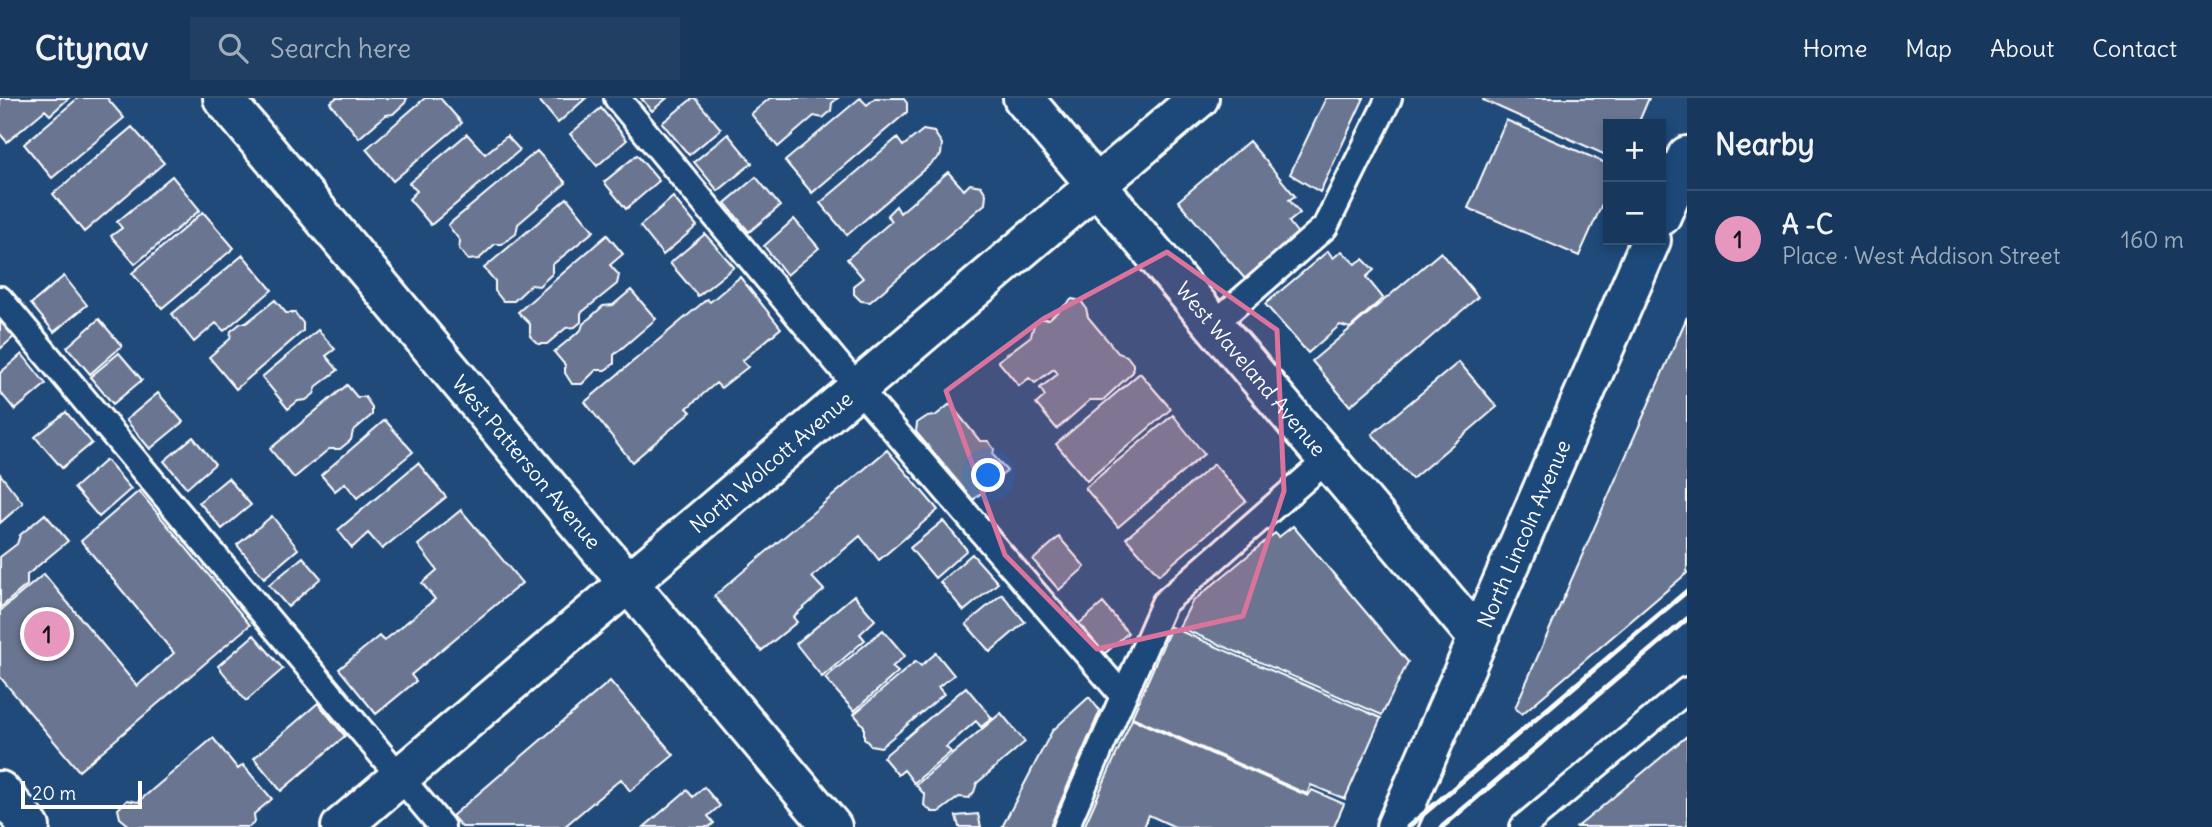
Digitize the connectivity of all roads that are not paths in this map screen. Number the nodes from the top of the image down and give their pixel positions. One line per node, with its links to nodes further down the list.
1 (223, 98): 14 (street, West Patterson Avenue)
2 (617, 98): 12 (lane)
3 (1023, 98): 7 (street, West Waveland Avenue)
4 (1199, 98): 7 (street, North Wolcott Avenue)
5 (1388, 98): 11 (lane)
6 (1687, 156): 8 (street)
7 (1097, 185): 11 (street, West Waveland Avenue); 12 (street, North Wolcott Avenue)
8 (1666, 204)
9 (1649, 245): 15 (street, North Lincoln Avenue)
10 (0, 299): 18 (lane)
11 (1214, 324): 13 (street, West Waveland Avenue)
12 (858, 388): 14 (street, North Wolcott Avenue); 17 (lane)
13 (1327, 460): 15 (street, West Waveland Avenue); 17 (lane)
14 (629, 582): 18 (street, North Wolcott Avenue); 23 (street, West Patterson Avenue)
15 (1478, 638): 25 (street, North Lincoln Avenue)
16 (1687, 690): 26 (lane)
17 (1123, 696): 24 (lane)
18 (400, 777): 21 (street, North Wolcott Avenue); 22 (lane)
19 (0, 791): 20 (street)
20 (30, 827)
21 (341, 827)
22 (442, 827)
23 (832, 827)
24 (1066, 827)
25 (1396, 827)
26 (1523, 827)

